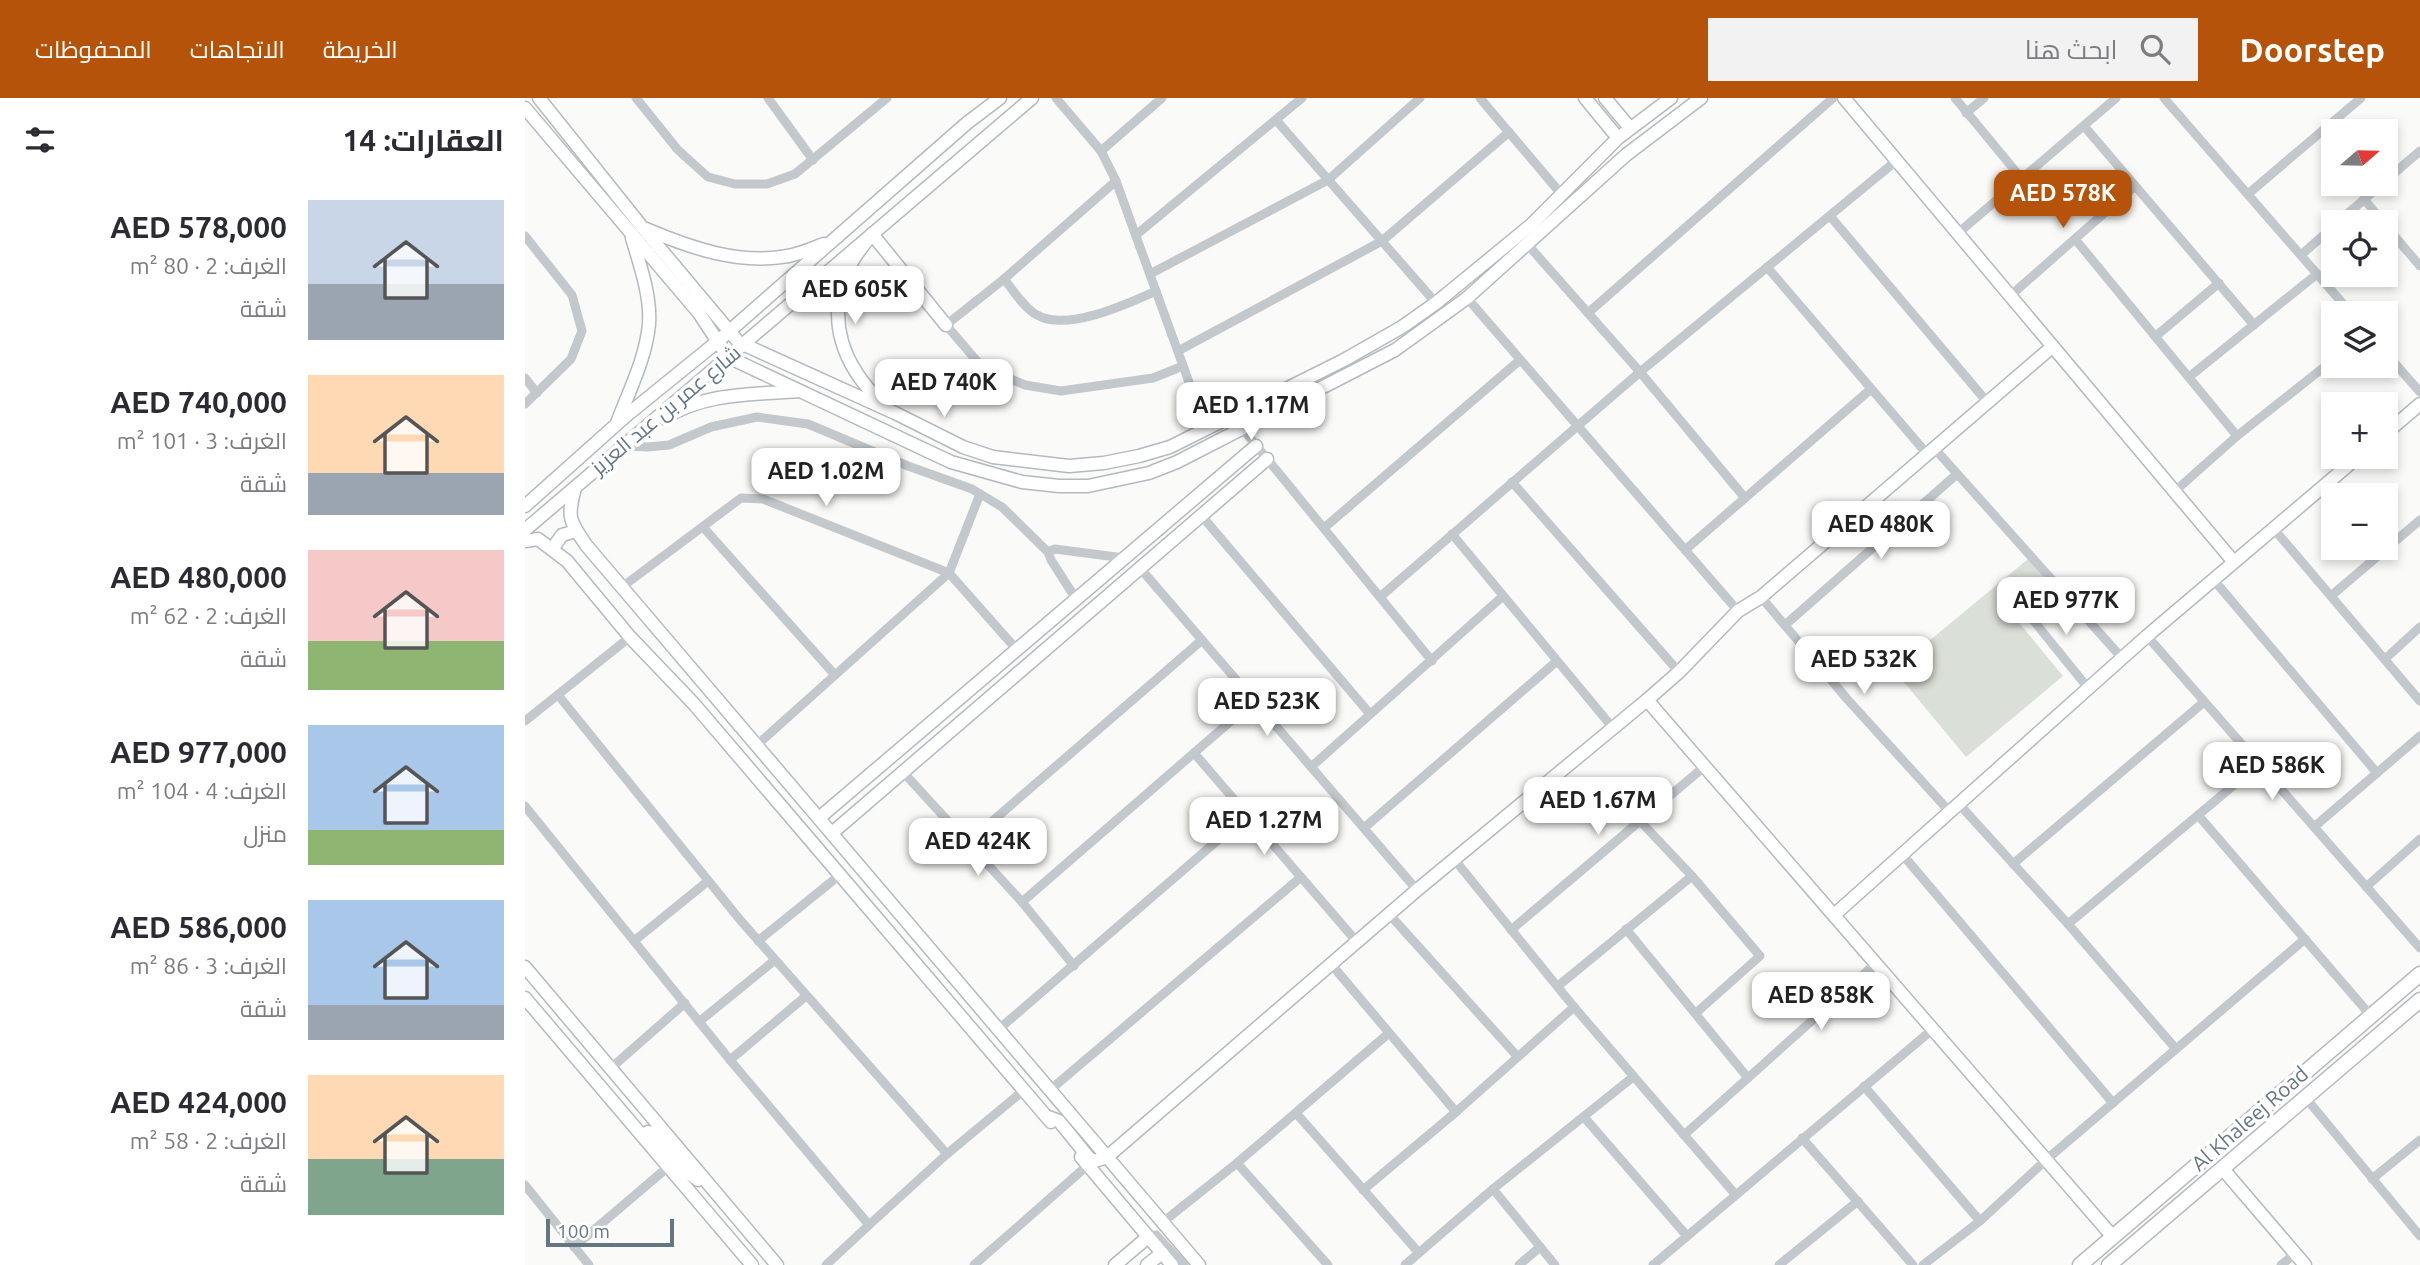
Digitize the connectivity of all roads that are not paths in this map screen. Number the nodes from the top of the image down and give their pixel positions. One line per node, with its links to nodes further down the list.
1 (539, 98): 46 (street)
2 (636, 98): 32 (street)
3 (768, 98): 32 (street)
4 (887, 98): 32 (street)
5 (1000, 98): 55 (street)
6 (1032, 98): 47 (street, شارع عمر بن عبد العزيز)
7 (1056, 98): 30 (street)
8 (1162, 98): 30 (street)
9 (1302, 98): 25 (street)
10 (1420, 98): 36 (street)
11 (1480, 98): 28 (street)
12 (1585, 98): 29 (street)
13 (1605, 98): 27 (street)
14 (1671, 98): 27 (street)
15 (1701, 98): 56 (street)
16 (1833, 98): 69 (street)
17 (1844, 98): 33 (street)
18 (1955, 98): 24 (street)
19 (1984, 98): 24 (street)
20 (2116, 98): 26 (street)
21 (2164, 98): 39 (street)
22 (2360, 98): 39 (street)
23 (525, 108): 46 (street)
24 (1966, 113): 35 (street)
25 (1276, 120): 36 (street); 49 (street)
26 (2084, 126): 35 (street); 38 (street)
27 (1630, 128): 29 (street)
28 (1509, 132): 40 (street); 54 (street)
29 (1618, 138): 40 (street)
30 (1101, 151): 37 (street)
31 (2420, 151): 34 (street)
32 (813, 160)
33 (1896, 161): 45 (street); 48 (street)
34 (2398, 170)
35 (2022, 179): 48 (street)
36 (1328, 180): 54 (street); 60 (street)
37 (1116, 181): 49 (street); 62 (street)
38 (2135, 186): 52 (street); 63 (street)
39 (2248, 194): 57 (street)
40 (1562, 195): 68 (street)
41 (2368, 196): 42 (street)
42 (2364, 199): 43 (street); 44 (street)
43 (2352, 210)
44 (2373, 210)
45 (1830, 216): 59 (street); 90 (street)
46 (636, 229): 55 (street); 72 (street); 74 (street); 95 (street)
47 (872, 234): 70 (street); 75 (street, شارع عمر بن عبد العزيز); 93 (street)
48 (1957, 234): 65 (street)
49 (1136, 235): 60 (street)
50 (525, 236): 89 (street)
51 (2321, 238): 57 (street)
52 (2075, 239): 65 (street); 73 (street)
53 (2398, 240): 58 (street)
54 (1382, 241): 68 (street); 77 (street)
55 (831, 242): 72 (street)
56 (1528, 245): 66 (street); 69 (street)
57 (2301, 255): 61 (street)
58 (2420, 266)
59 (1767, 267): 83 (street); 86 (street)
60 (1150, 274): 64 (street)
61 (2317, 274): 67 (street); 71 (street)
62 (1004, 279): 64 (street); 70 (street)
63 (2219, 283): 71 (street); 73 (street)
64 (1156, 290): 77 (street)
65 (2010, 296): 76 (street)
66 (1467, 298): 79 (street); 97 (street)
67 (2341, 301)
68 (1436, 303): 98 (street)
69 (1588, 313): 83 (street)
70 (946, 325): 80 (street)
71 (2254, 325): 84 (street)
72 (728, 331): 74 (street); 75 (street)
73 (2156, 336): 84 (street)
74 (717, 342): 78 (street); 95 (street)
75 (741, 345): 78 (street, شارع عمر بن عبد العزيز); 93 (street)
76 (2052, 347): 90 (street); 109 (street)
77 (1178, 351): 80 (street)
78 (728, 357): 87 (street); 99 (street, شارع عمر بن عبد العزيز)
79 (1520, 360): 96 (street); 116 (street)
80 (1184, 366): 98 (street)
81 (2398, 367): 88 (street)
82 (2321, 370): 100 (street)
83 (1640, 372): 96 (street); 111 (street)
84 (2189, 377): 100 (street)
85 (525, 378): 89 (street)
86 (1871, 389): 103 (street); 111 (street)
87 (801, 391): 97 (street); 99 (street)
88 (2420, 392)
89 (537, 393): 91 (street)
90 (1988, 403): 103 (street)
91 (525, 404)
92 (2420, 404): 94 (street)
93 (895, 414): 98 (street)
94 (2398, 423)
95 (616, 425): 112 (street)
96 (1578, 426): 107 (street); 123 (street)
97 (1241, 428): 102 (street)
98 (1206, 429)
99 (640, 432): 101 (street, شارع عمر بن عبد العزيز)
100 (2237, 436): 109 (street)
101 (624, 446): 108 (street, شارع عمر بن عبد العزيز); 110 (street)
102 (1257, 446): 104 (street); 125 (street)
103 (1931, 452): 106 (street); 135 (street)
104 (1267, 459): 113 (street); 116 (street)
105 (2344, 469): 117 (street)
106 (1957, 474): 131 (street); 138 (street)
107 (1512, 482): 120 (street); 148 (street)
108 (575, 488): 118 (street, شارع عمر بن عبد العزيز); 119 (street)
109 (2174, 492): 126 (street)
110 (980, 494): 124 (street); 128 (street)
111 (1745, 498): 123 (street)
112 (525, 506)
113 (1201, 515): 127 (street); 156 (street)
114 (2420, 520): 133 (street)
115 (703, 527): 128 (street); 130 (street); 149 (street)
116 (1324, 528): 134 (street)
117 (2273, 528): 126 (street); 133 (street)
118 (525, 530)
119 (576, 531): 122 (street); 130 (street)
120 (1452, 534): 132 (street); 134 (street)
121 (525, 541): 122 (street)
122 (553, 548): 140 (street)
123 (1685, 550): 137 (street)
124 (1048, 552): 125 (street); 136 (street)
125 (1124, 558): 136 (street)
126 (2233, 561): 129 (street)
127 (1140, 568): 142 (street); 165 (street)
128 (949, 573): 143 (street); 149 (street)
129 (2213, 579): 141 (street); 166 (street)
130 (622, 587): 160 (street)
131 (2059, 587): 144 (street); 150 (street)
132 (1503, 596): 146 (street); 147 (street)
133 (2331, 596): 145 (street)
134 (1380, 597): 146 (street)
135 (1761, 597): 137 (street); 138 (street)
136 (1076, 599): 143 (street)
137 (1738, 611): 148 (street)
138 (1785, 625): 168 (street)
139 (2420, 627): 145 (street)
140 (630, 636): 151 (street); 181 (street)
141 (2147, 636): 144 (street); 155 (street)
142 (1202, 640): 153 (street); 177 (street)
143 (1017, 650): 171 (street)
144 (2122, 658): 150 (street)
145 (2385, 659): 154 (street)
146 (1432, 661): 156 (street)
147 (1557, 661): 158 (street); 174 (street)
148 (1679, 672): 152 (street)
149 (835, 675): 160 (street)
150 (2088, 688): 168 (street)
151 (558, 695): 157 (street); 184 (street)
152 (1647, 699): 158 (street); 164 (street)
153 (1254, 701): 161 (street); 163 (street)
154 (2420, 701)
155 (2204, 702): 162 (street); 180 (street)
156 (1370, 714): 163 (street)
157 (525, 721)
158 (1613, 728): 179 (street)
159 (2420, 736): 166 (street)
160 (757, 745): 171 (street)
161 (1194, 753): 169 (street); 187 (street)
162 (2259, 764): 170 (street); 173 (street)
163 (1311, 766): 174 (street)
164 (1705, 766): 172 (street); 189 (street)
165 (903, 772): 175 (street); 177 (street)
166 (2377, 773): 173 (street)
167 (525, 806): 195 (street)
168 (1953, 807): 178 (street); 180 (street)
169 (1247, 815): 183 (street); 201 (street)
170 (2198, 815): 190 (street); 193 (street)
171 (819, 818): 175 (street)
172 (1640, 821): 182 (street); 192 (street)
173 (2314, 827): 185 (street)
174 (1364, 828): 186 (street)
175 (832, 833): 214 (street)
176 (2420, 839): 185 (street)
177 (967, 843): 187 (street)
178 (1902, 854): 189 (street); 227 (street)
179 (1454, 859): 186 (street); 192 (street)
180 (2013, 864): 190 (street)
181 (841, 874): 194 (street); 224 (street)
182 (1692, 876): 191 (street); 211 (street)
183 (1301, 877): 196 (street); 225 (street)
184 (708, 881): 194 (street); 195 (street)
185 (2366, 887): 197 (street)
186 (1417, 890): 188 (street)
187 (1021, 902): 201 (street)
188 (1389, 914): 196 (street); 218 (street)
189 (1833, 915): 199 (street)
190 (2068, 924): 217 (street)
191 (1626, 929): 204 (street); 211 (street)
192 (1511, 930): 204 (street)
193 (2305, 939): 212 (street); 217 (street)
194 (758, 941): 198 (street)
195 (634, 942): 208 (street)
196 (1357, 942): 200 (street)
197 (2420, 948)
198 (775, 960): 205 (street); 213 (street)
199 (1875, 963): 215 (street); 222 (street)
200 (1331, 964): 216 (street); 237 (street)
201 (1074, 966): 214 (street)
202 (525, 967): 220 (street)
203 (2420, 974): 212 (main road, Al Khaleej Road)
204 (1558, 986): 209 (street)
205 (806, 996): 219 (street); 236 (street)
206 (525, 998): 210 (street)
207 (2420, 1000): 226 (main road, Al Khaleej Road)
208 (685, 1003): 213 (street); 220 (street)
209 (1574, 1007): 218 (street); 221 (street)
210 (536, 1012): 220 (street); 234 (street)
211 (1696, 1013): 222 (street)
212 (2371, 1016): 256 (main road, Al Khaleej Road)
213 (699, 1021): 219 (street)
214 (999, 1029): 225 (street)
215 (1933, 1029): 223 (street); 238 (street)
216 (1389, 1033): 228 (street); 229 (street)
217 (2176, 1049): 227 (street)
218 (1517, 1056): 228 (street)
219 (730, 1060): 252 (street)
220 (611, 1068): 246 (street)
221 (1633, 1077): 231 (street); 232 (street)
222 (1748, 1078): 232 (street)
223 (1864, 1086): 233 (street); 250 (street)
224 (1024, 1090): 230 (street); 236 (street)
225 (1050, 1090): 237 (street)
226 (2305, 1097): 242 (main road, Al Khaleej Road); 243 (street)
227 (2113, 1103): 238 (street)
228 (1456, 1112): 247 (street)
229 (1296, 1113): 239 (street); 247 (street)
230 (1047, 1116): 237 (street); 240 (street)
231 (1584, 1117): 245 (street); 253 (street)
232 (1683, 1135): 248 (street)
233 (1802, 1138): 248 (street); 249 (street)
234 (646, 1140): 241 (street); 246 (street)
235 (2420, 1140): 243 (street)
236 (947, 1154): 252 (street)
237 (1107, 1157): 251 (street)
238 (2046, 1160): 250 (street); 256 (street)
239 (1237, 1163): 251 (street); 272 (street)
240 (1088, 1165): 255 (street); 266 (street)
241 (668, 1167): 257 (street); 263 (street)
242 (2222, 1168): 261 (street); 281 (main road, Al Khaleej Road)
243 (2372, 1179): 254 (street)
244 (525, 1185): 257 (street)
245 (1493, 1189): 258 (street); 260 (street)
246 (713, 1190): 264 (street)
247 (1363, 1190): 260 (street)
248 (1735, 1194): 253 (street)
249 (1858, 1201): 277 (street); 278 (street)
250 (1980, 1221): 279 (street)
251 (1163, 1222): 271 (street)
252 (869, 1225): 265 (street)
253 (1687, 1236): 276 (street)
254 (2420, 1236)
255 (1148, 1237): 259 (street); 267 (street); 270 (street)
256 (2113, 1237): 280 (main road, Al Khaleej Road)
257 (574, 1247): 262 (street)
258 (1539, 1247): 274 (street); 275 (street)
259 (1162, 1252): 268 (street); 269 (street)
260 (1419, 1254): 273 (street)
261 (2295, 1254): 282 (street); 283 (street)
262 (589, 1265)
263 (752, 1265)
264 (777, 1265)
265 (826, 1265)
266 (974, 1265)
267 (1115, 1265)
268 (1147, 1265)
269 (1172, 1265)
270 (1184, 1265)
271 (1199, 1265)
272 (1328, 1265)
273 (1405, 1265)
274 (1519, 1265)
275 (1555, 1265)
276 (1653, 1265)
277 (1779, 1265)
278 (1913, 1265)
279 (1923, 1265)
280 (2080, 1265)
281 (2109, 1265)
282 (2281, 1265)
283 (2305, 1265)

